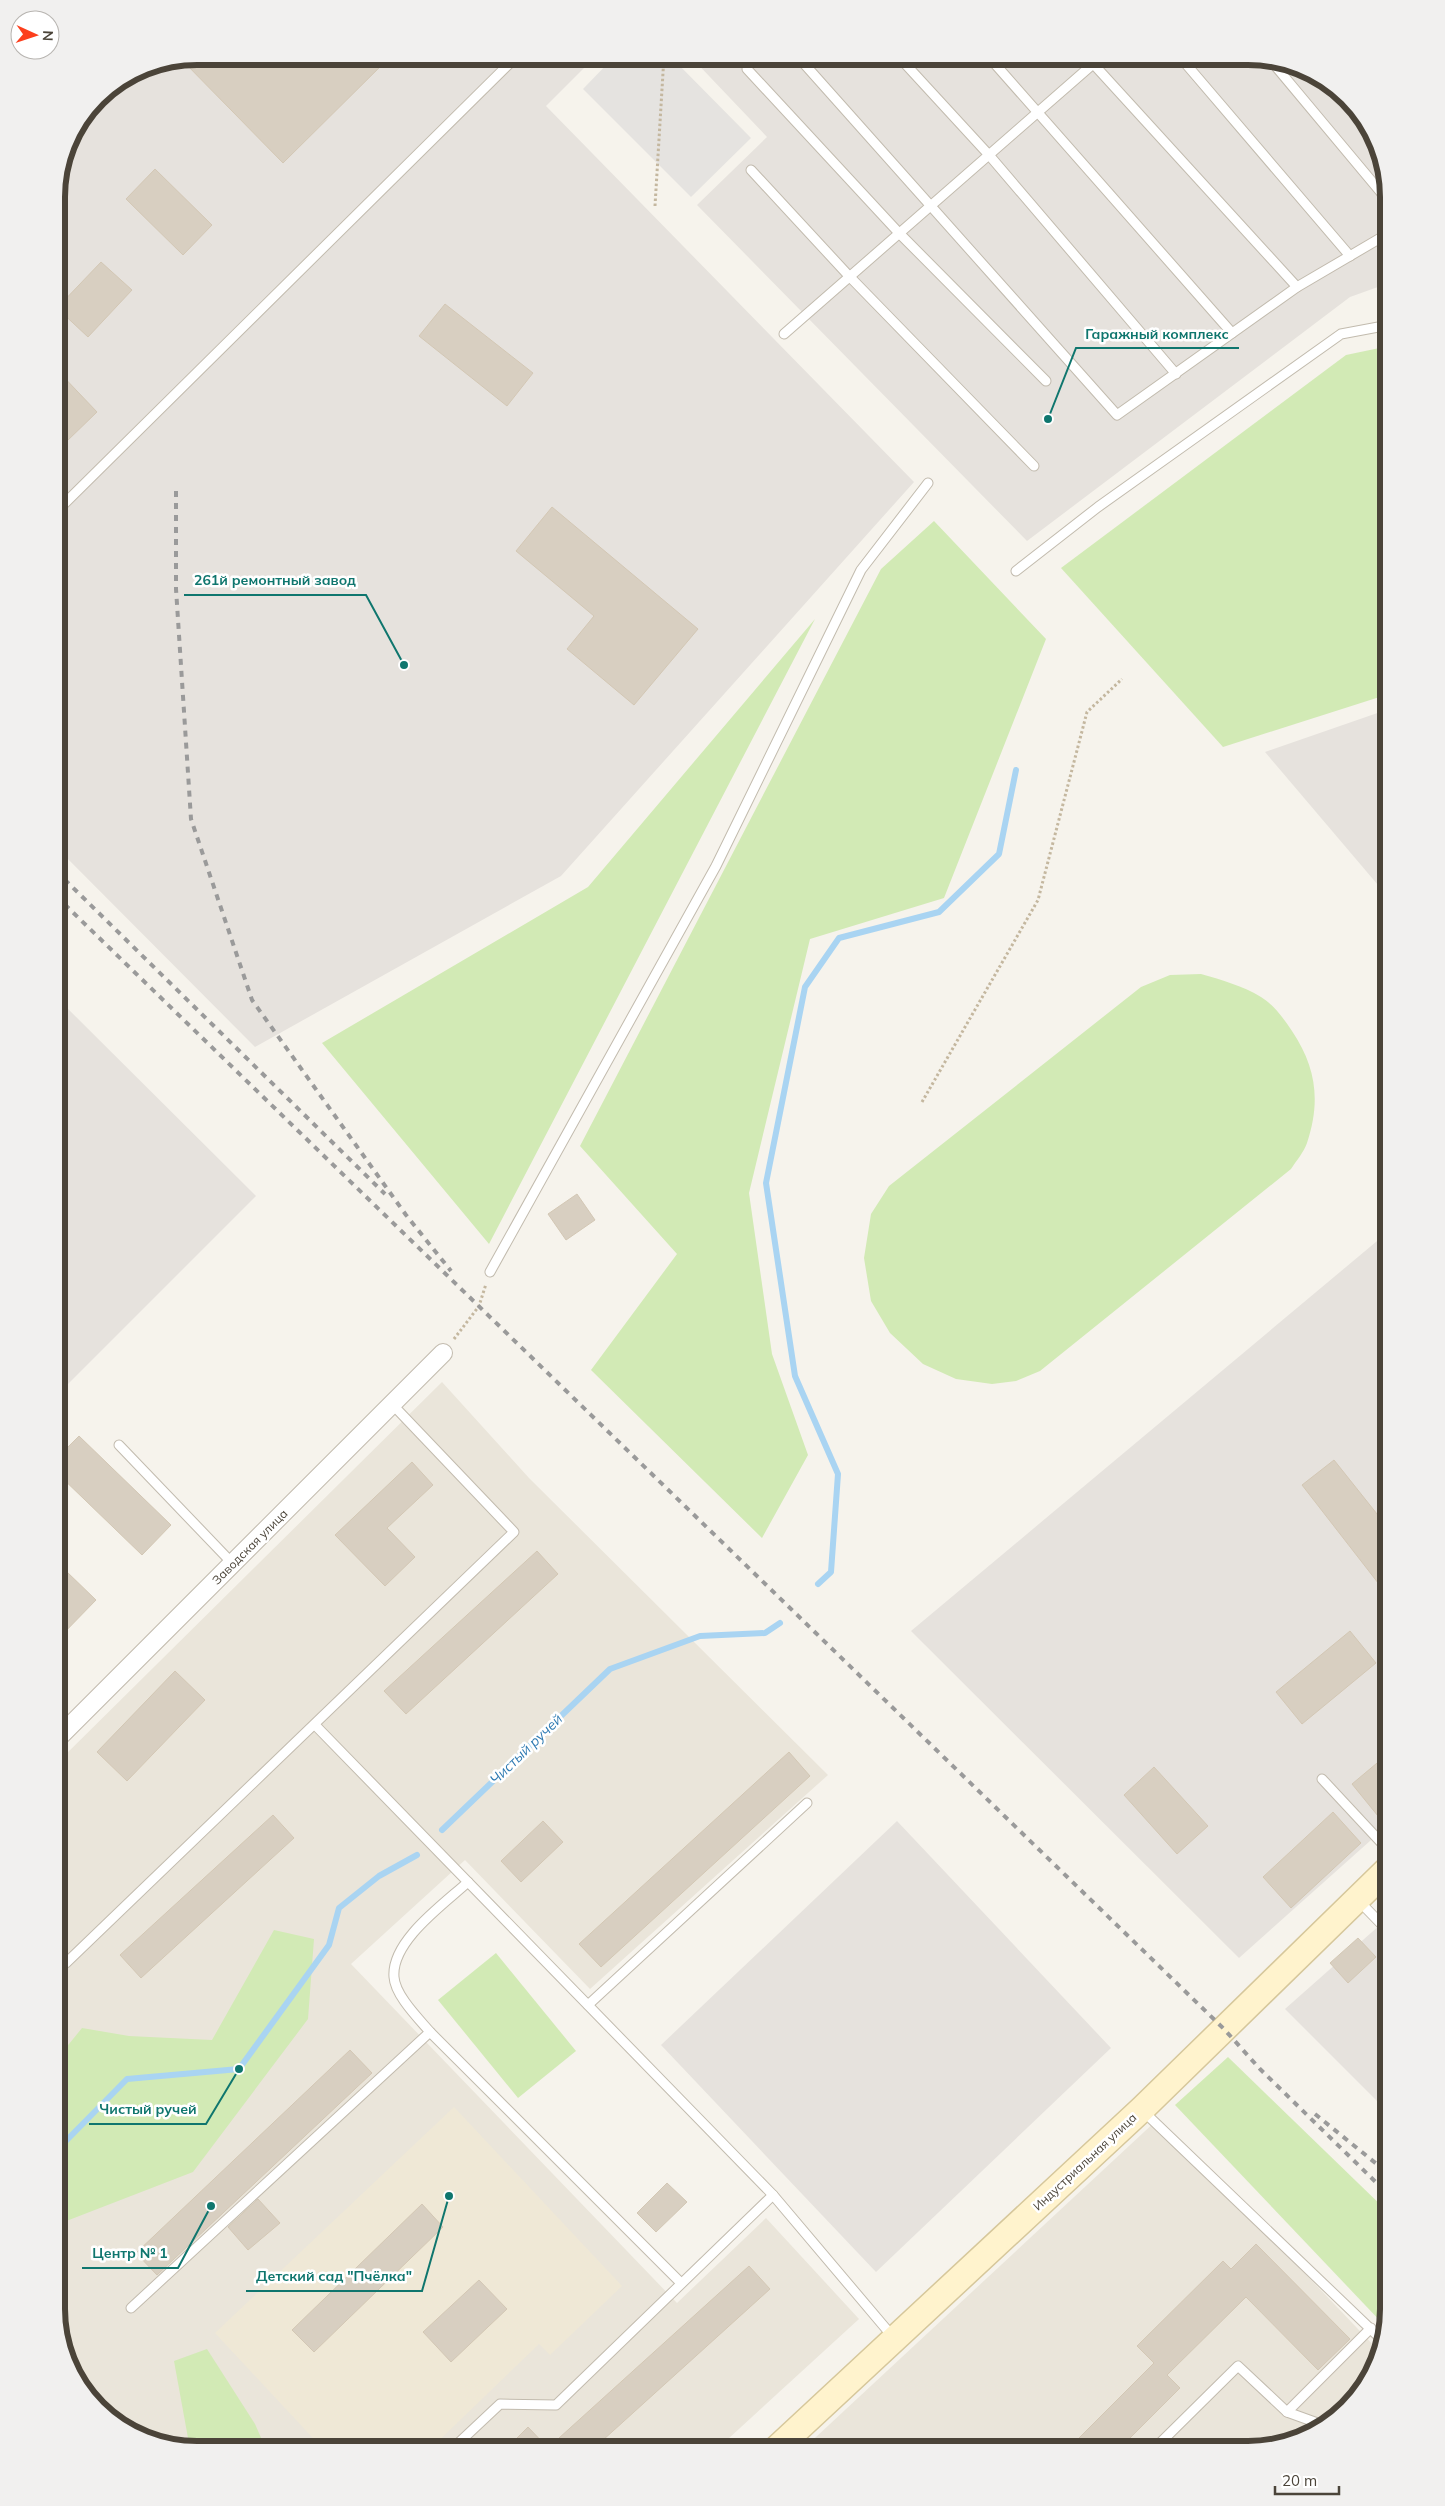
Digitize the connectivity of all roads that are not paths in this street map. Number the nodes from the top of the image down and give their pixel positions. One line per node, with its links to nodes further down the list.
1 (508, 65): 27 (lane)
2 (805, 65): 14 (lane)
3 (906, 65): 11 (lane)
4 (996, 65): 10 (lane)
5 (1085, 65): 10 (lane)
6 (1095, 65): 19 (lane)
7 (1188, 65): 17 (lane)
8 (747, 69): 15 (lane)
9 (1278, 69): 13 (lane)
10 (1038, 112): 11 (lane); 21 (lane)
11 (989, 155): 14 (lane); 23 (lane)
12 (751, 170): 18 (lane)
13 (1380, 191)
14 (930, 206): 15 (lane); 23 (lane)
15 (900, 233): 18 (lane); 24 (lane)
16 (1380, 238): 17 (lane)
17 (1350, 256): 19 (lane)
18 (850, 276): 22 (lane); 25 (lane)
19 (1297, 287): 21 (lane)
20 (1380, 327): 28 (lane)
21 (1232, 333): 23 (lane)
22 (784, 334)
23 (1176, 374)
24 (1046, 381)
25 (1034, 466)
26 (928, 483): 29 (lane)
27 (65, 503)
28 (1016, 571)
29 (490, 1272)
30 (443, 1353): 31 (street, Заводская улица)
31 (392, 1404): 33 (street, Заводская улица); 34 (lane)
32 (118, 1445): 33 (lane)
33 (233, 1564): 35 (street, Заводская улица)
34 (315, 1725): 40 (lane); 43 (lane)
35 (65, 1731)
36 (1322, 1779): 38 (lane)
37 (806, 1803): 44 (lane)
38 (1380, 1841)
39 (1380, 1876): 41 (main road, Индустриальная улица)
40 (468, 1882): 44 (lane); 45 (lane)
41 (1356, 1899): 42 (lane); 46 (main road, Индустриальная улица)
42 (1380, 1923)
43 (65, 1962)
44 (588, 2005): 47 (lane)
45 (430, 2032): 48 (lane); 49 (lane)
46 (1142, 2109): 50 (lane); 52 (main road, Индустриальная улица)
47 (773, 2195): 48 (lane); 52 (lane)
48 (681, 2283): 55 (lane)
49 (131, 2308)
50 (1371, 2328): 51 (lane); 53 (lane)
51 (1378, 2335)
52 (894, 2339): 56 (main road, Индустриальная улица)
53 (1287, 2412): 54 (lane); 57 (lane)
54 (1315, 2423)
55 (461, 2441)
56 (785, 2441)
57 (1162, 2441)

